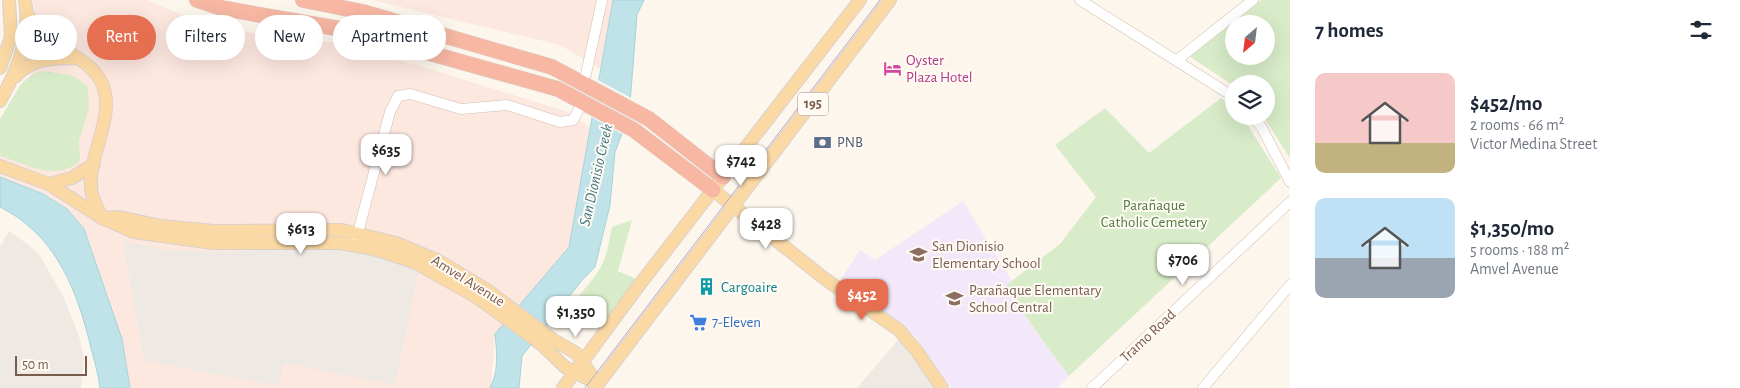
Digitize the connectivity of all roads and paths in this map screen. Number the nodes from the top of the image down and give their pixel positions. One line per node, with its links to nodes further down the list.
1 (9, 0): 12 (main road)
2 (25, 0): 11 (main road)
3 (197, 0): 20 (highway)
4 (303, 0): 24 (highway)
5 (602, 0): 16 (street)
6 (860, 0): 24 (main road, 195)
7 (890, 0): 29 (main road, 195)
8 (1080, 0): 14 (street)
9 (1253, 0): 14 (street)
10 (0, 6): 12 (main road)
11 (27, 14): 13 (main road); 17 (main road)
12 (11, 23): 15 (main road)
13 (78, 58): 17 (main road); 22 (main road)
14 (1176, 60): 18 (street)
15 (0, 68)
16 (586, 74)
17 (10, 84): 19 (main road)
18 (1225, 90)
19 (0, 100)
20 (584, 107): 27 (highway); 31 (street)
21 (1260, 125): 25 (street)
22 (94, 164): 26 (main road); 30 (main road)
23 (0, 166): 26 (main road)
24 (723, 177): 27 (main road, 195); 29 (main road)
25 (1290, 182)
26 (49, 184): 30 (main road)
27 (713, 190): 29 (main road); 34 (main road, 195)
28 (1290, 202): 38 (street, Tramo Road)
29 (733, 206): 35 (main road, 195); 37 (main road)
30 (102, 218): 31 (main road, Amvel Avenue)
31 (356, 238): 33 (main road, Amvel Avenue)
32 (1290, 284): 39 (street)
33 (548, 343): 34 (main road, Amvel Avenue); 34 (main road, Amvel Avenue)
34 (578, 367): 35 (main road, Amvel Avenue); 36 (main road, 195)
35 (596, 386)
36 (563, 388)
37 (942, 388)
38 (1092, 388)
39 (1203, 388)

